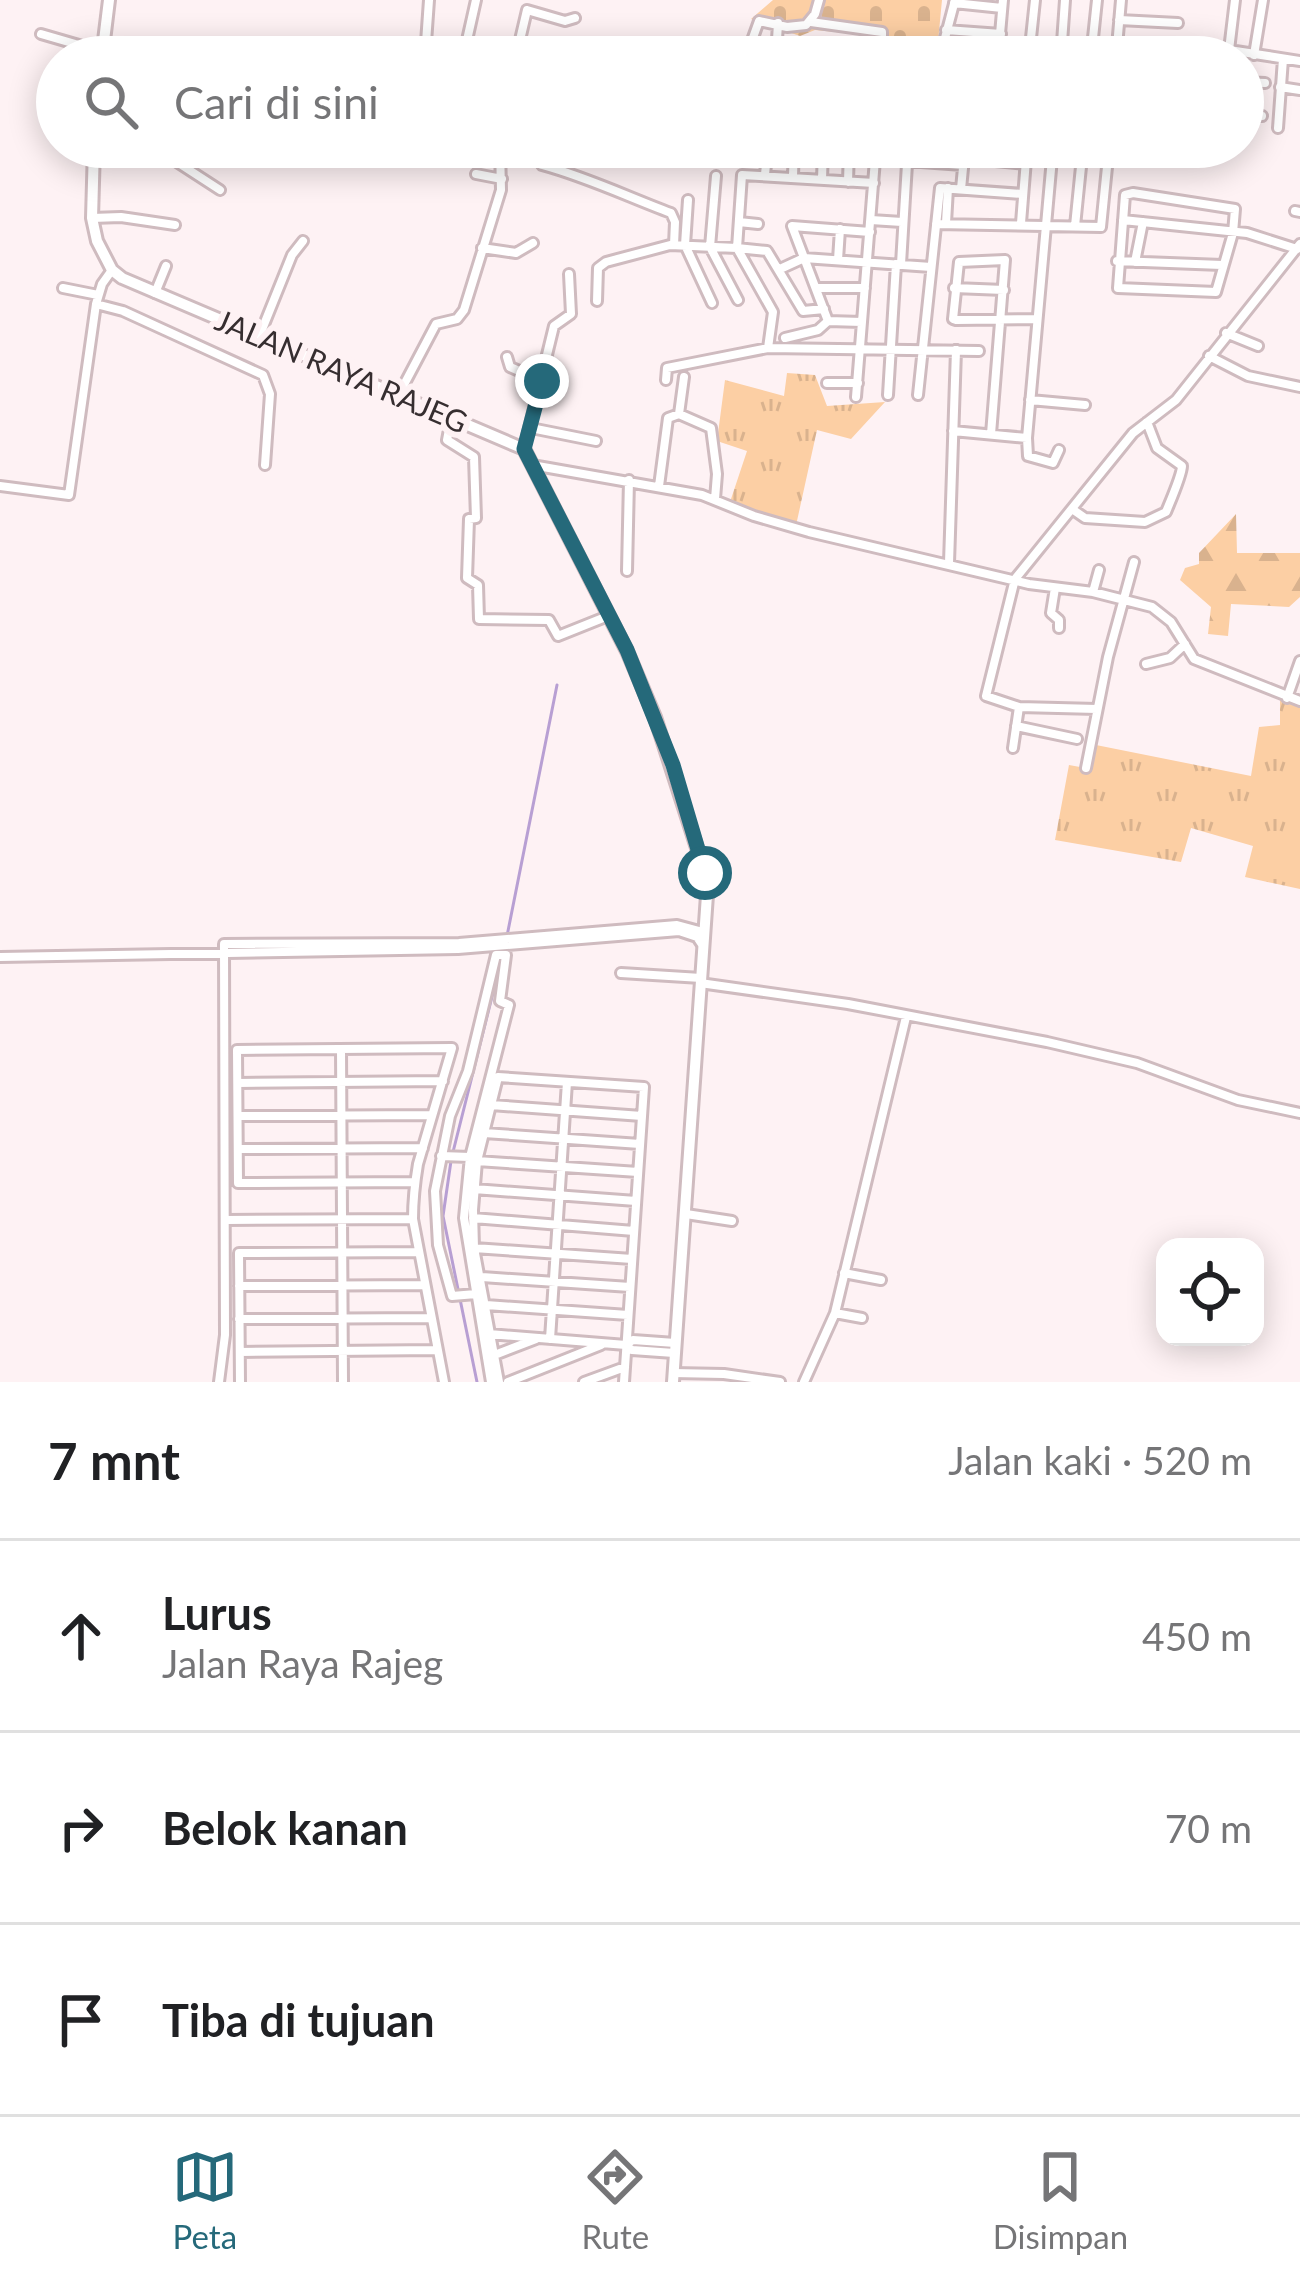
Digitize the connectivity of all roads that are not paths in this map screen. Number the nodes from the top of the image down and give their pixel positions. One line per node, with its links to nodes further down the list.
1 (109, 0): 22 (main road)
2 (429, 0): 23 (street)
3 (476, 0): 24 (street)
4 (819, 0): 15 (street)
5 (1035, 0): 30 (street)
6 (1065, 0): 31 (street)
7 (1097, 0): 32 (street)
8 (1121, 0): 14 (street)
9 (1235, 0): 34 (street)
10 (1262, 0): 35 (street)
11 (954, 2): 12 (street); 18 (street)
12 (1003, 4): 20 (street)
13 (575, 18): 25 (street)
14 (1119, 20): 17 (street); 33 (street)
15 (811, 22): 16 (street); 28 (street)
16 (778, 23): 26 (street); 27 (street)
17 (1178, 23)
18 (946, 30): 20 (street); 29 (street)
19 (41, 34): 21 (street)
20 (1000, 34)
21 (50, 36)
22 (104, 36)
23 (426, 36)
24 (468, 36)
25 (521, 36)
26 (755, 36)
27 (777, 36)
28 (882, 36)
29 (945, 36)
30 (1031, 36)
31 (1062, 36)
32 (1093, 36)
33 (1118, 36)
34 (1230, 36)
35 (1257, 36)
36 (1264, 56): 37 (street)
37 (1283, 59): 38 (street); 39 (street)
38 (1300, 61)
39 (1280, 87): 40 (street); 41 (street)
40 (1300, 89)
41 (1278, 128)
42 (93, 168): 69 (main road)
43 (192, 168): 66 (street)
44 (501, 168): 61 (street)
45 (553, 168): 86 (street)
46 (766, 168): 58 (street)
47 (793, 168): 60 (street)
48 (822, 168): 62 (street)
49 (848, 168): 63 (street)
50 (875, 168): 64 (street)
51 (906, 168): 73 (street)
52 (963, 168): 65 (street)
53 (1026, 168): 67 (street)
54 (1051, 168): 77 (street)
55 (1081, 168): 80 (street)
56 (1107, 168): 80 (street)
57 (476, 174): 61 (street)
58 (765, 174): 60 (street); 72 (street)
59 (716, 176): 87 (street)
60 (793, 176): 62 (street)
61 (502, 179): 88 (street)
62 (822, 180): 63 (street)
63 (848, 182): 64 (street)
64 (874, 183): 70 (street)
65 (961, 189): 67 (street); 75 (street)
66 (220, 190)
67 (1024, 194): 76 (street)
68 (688, 200): 86 (street)
69 (92, 218): 79 (street); 101 (main road)
70 (871, 220): 73 (street); 82 (street)
71 (1123, 220): 74 (street); 83 (street); 94 (street)
72 (739, 222): 78 (street); 89 (street)
73 (902, 222): 96 (street)
74 (1143, 222): 83 (street); 95 (street)
75 (941, 223): 76 (street); 99 (street)
76 (1021, 223): 77 (street)
77 (1046, 223): 80 (street); 115 (street)
78 (758, 224)
79 (175, 226)
80 (1075, 226)
81 (840, 230): 82 (street); 91 (street); 92 (street)
82 (870, 232): 93 (street)
83 (1233, 233): 90 (street); 97 (street)
84 (303, 241): 119 (street)
85 (533, 243): 88 (street)
86 (679, 245): 87 (street); 111 (street); 112 (street)
87 (710, 247): 89 (street); 110 (street)
88 (482, 248): 139 (street)
89 (737, 248): 100 (street); 122 (street)
90 (1298, 251): 118 (street)
91 (804, 258): 92 (street); 100 (street); 104 (street)
92 (838, 260): 93 (street)
93 (868, 261): 96 (street); 105 (street)
94 (1118, 261): 95 (street); 97 (street)
95 (1135, 262): 97 (street)
96 (899, 264): 99 (street); 125 (street)
97 (1222, 265)
98 (166, 266): 108 (street)
99 (931, 267): 126 (street)
100 (780, 269): 113 (street)
101 (112, 270): 108 (main road, JALAN RAYA RAJEG); 109 (street)
102 (568, 274): 133 (street)
103 (63, 288): 109 (street)
104 (816, 288): 105 (street); 113 (street)
105 (866, 288): 116 (street)
106 (954, 288): 107 (street); 107 (street); 114 (street)
107 (1004, 290): 114 (street)
108 (155, 292): 119 (main road, JALAN RAYA RAJEG)
109 (97, 300): 153 (street); 156 (street)
110 (738, 300)
111 (597, 301)
112 (712, 303)
113 (824, 309): 117 (street)
114 (1002, 319): 115 (street); 148 (street)
115 (1036, 319): 141 (street)
116 (863, 322): 117 (street); 124 (street)
117 (825, 325): 120 (street); 123 (street)
118 (1226, 333): 121 (street); 129 (street)
119 (258, 338): 139 (main road, JALAN RAYA RAJEG)
120 (785, 338)
121 (1258, 346)
122 (768, 349): 123 (street); 132 (street)
123 (823, 349): 124 (street)
124 (861, 349): 125 (street); 134 (street)
125 (892, 349): 126 (street); 137 (street)
126 (923, 349): 127 (street); 138 (street)
127 (956, 350): 128 (street); 147 (street)
128 (979, 351)
129 (1209, 356): 136 (street); 145 (street)
130 (507, 357): 133 (street)
131 (684, 377): 143 (street)
132 (666, 380)
133 (542, 381): 146 (street)
134 (858, 382): 135 (street); 140 (street)
135 (826, 383)
136 (1300, 387)
137 (888, 395)
138 (918, 395)
139 (398, 397): 144 (main road, JALAN RAYA RAJEG)
140 (856, 397)
141 (1030, 400): 142 (street); 149 (street)
142 (1085, 405)
143 (679, 414): 157 (street); 158 (street)
144 (451, 419): 151 (main road, JALAN RAYA RAJEG); 168 (street)
145 (1147, 422): 159 (street); 159 (street)
146 (531, 428): 150 (street); 151 (street)
147 (953, 431): 148 (street); 161 (street)
148 (992, 432): 149 (street)
149 (1027, 438): 152 (street)
150 (596, 441)
151 (524, 449): 154 (main road)
152 (1059, 451)
153 (265, 465)
154 (531, 465): 155 (street); 168 (main road)
155 (629, 479): 157 (street); 163 (street)
156 (0, 486)
157 (659, 486): 158 (street)
158 (715, 499): 161 (street)
159 (1072, 509): 164 (street)
160 (1134, 562): 167 (street)
161 (949, 563): 164 (street)
162 (1099, 570): 166 (street)
163 (626, 571)
164 (1015, 579): 165 (street); 175 (street)
165 (1055, 588): 166 (street); 169 (street)
166 (1093, 592): 167 (street)
167 (1124, 599): 170 (street); 176 (street)
168 (608, 616): 181 (main road)
169 (1059, 628)
170 (1185, 644): 172 (street); 173 (street)
171 (1300, 661): 173 (street)
172 (1146, 664)
173 (1288, 698): 174 (street)
174 (1300, 701)
175 (1019, 707): 176 (street); 177 (street)
176 (1097, 709): 180 (street)
177 (1016, 726): 178 (street); 179 (street)
178 (1078, 739)
179 (1013, 748)
180 (1086, 768)
181 (704, 903): 182 (street); 183 (main road)
182 (677, 926): 183 (street); 184 (street)
183 (703, 939): 184 (street); 187 (main road)
184 (224, 954): 185 (street); 220 (street)
185 (0, 957)
186 (621, 974): 187 (street)
187 (700, 981): 188 (street); 216 (main road)
188 (906, 1017): 196 (street); 229 (street)
189 (341, 1049): 190 (street); 191 (street); 192 (street)
190 (443, 1081): 192 (street); 197 (street)
191 (238, 1082): 192 (street); 198 (street)
192 (341, 1082): 199 (street)
193 (567, 1082): 194 (street); 195 (street); 200 (street)
194 (491, 1105): 195 (street); 201 (street)
195 (565, 1111): 200 (street); 202 (street)
196 (1300, 1113)
197 (433, 1115): 199 (street); 205 (street)
198 (238, 1116): 199 (street); 206 (street)
199 (341, 1116): 204 (street)
200 (642, 1116): 203 (street)
201 (484, 1132): 202 (street); 208 (street)
202 (563, 1138): 203 (street); 209 (street)
203 (640, 1144): 210 (street)
204 (342, 1148): 205 (street); 206 (street); 211 (street)
205 (423, 1148): 212 (street)
206 (238, 1149): 211 (street)
207 (448, 1156): 208 (street); 208 (street); 237 (street)
208 (473, 1159): 209 (street); 213 (street); 237 (street)
209 (561, 1167): 210 (street); 214 (street)
210 (638, 1172): 215 (street)
211 (342, 1182): 212 (street); 218 (street)
212 (415, 1182): 219 (street)
213 (474, 1190): 214 (street); 217 (street)
214 (560, 1196): 215 (street); 222 (street)
215 (636, 1201): 223 (street)
216 (686, 1214): 221 (street); 250 (main road)
217 (473, 1218): 222 (street); 224 (street)
218 (342, 1219): 219 (street); 220 (street); 225 (street)
219 (413, 1219): 226 (street)
220 (226, 1220): 257 (street)
221 (732, 1221)
222 (557, 1225): 223 (street); 227 (street)
223 (634, 1231): 228 (street)
224 (474, 1248): 227 (street); 230 (street)
225 (342, 1252): 226 (street); 234 (street); 235 (street)
226 (418, 1252): 233 (street)
227 (555, 1253): 228 (street); 232 (street)
228 (632, 1259): 236 (street)
229 (844, 1273): 231 (street); 240 (street)
230 (482, 1277): 232 (street); 238 (street)
231 (881, 1280)
232 (554, 1282): 236 (street); 239 (street)
233 (424, 1285): 235 (street); 242 (street)
234 (239, 1286): 235 (street); 244 (street)
235 (343, 1286): 245 (street)
236 (630, 1287): 241 (street)
237 (476, 1294): 261 (street)
238 (486, 1305): 239 (street); 246 (street)
239 (552, 1310): 241 (street); 247 (street)
240 (835, 1313): 243 (street); 265 (street)
241 (628, 1316): 249 (street)
242 (430, 1318): 245 (street); 251 (street)
243 (862, 1318)
244 (239, 1319): 245 (street); 253 (street)
245 (343, 1319): 252 (street)
246 (489, 1334): 247 (street); 254 (street)
247 (544, 1339): 248 (street); 254 (street)
248 (607, 1343): 249 (street); 261 (street)
249 (626, 1345): 250 (street); 255 (street)
250 (675, 1348): 256 (main road)
251 (436, 1350): 252 (street); 260 (street)
252 (343, 1351): 253 (street); 259 (street)
253 (239, 1352): 258 (street)
254 (493, 1356): 261 (street)
255 (625, 1367): 262 (street); 263 (street)
256 (673, 1378): 264 (street)
257 (219, 1382)
258 (240, 1382)
259 (343, 1382)
260 (444, 1382)
261 (499, 1382)
262 (584, 1382)
263 (623, 1382)
264 (779, 1382)
265 (804, 1382)

